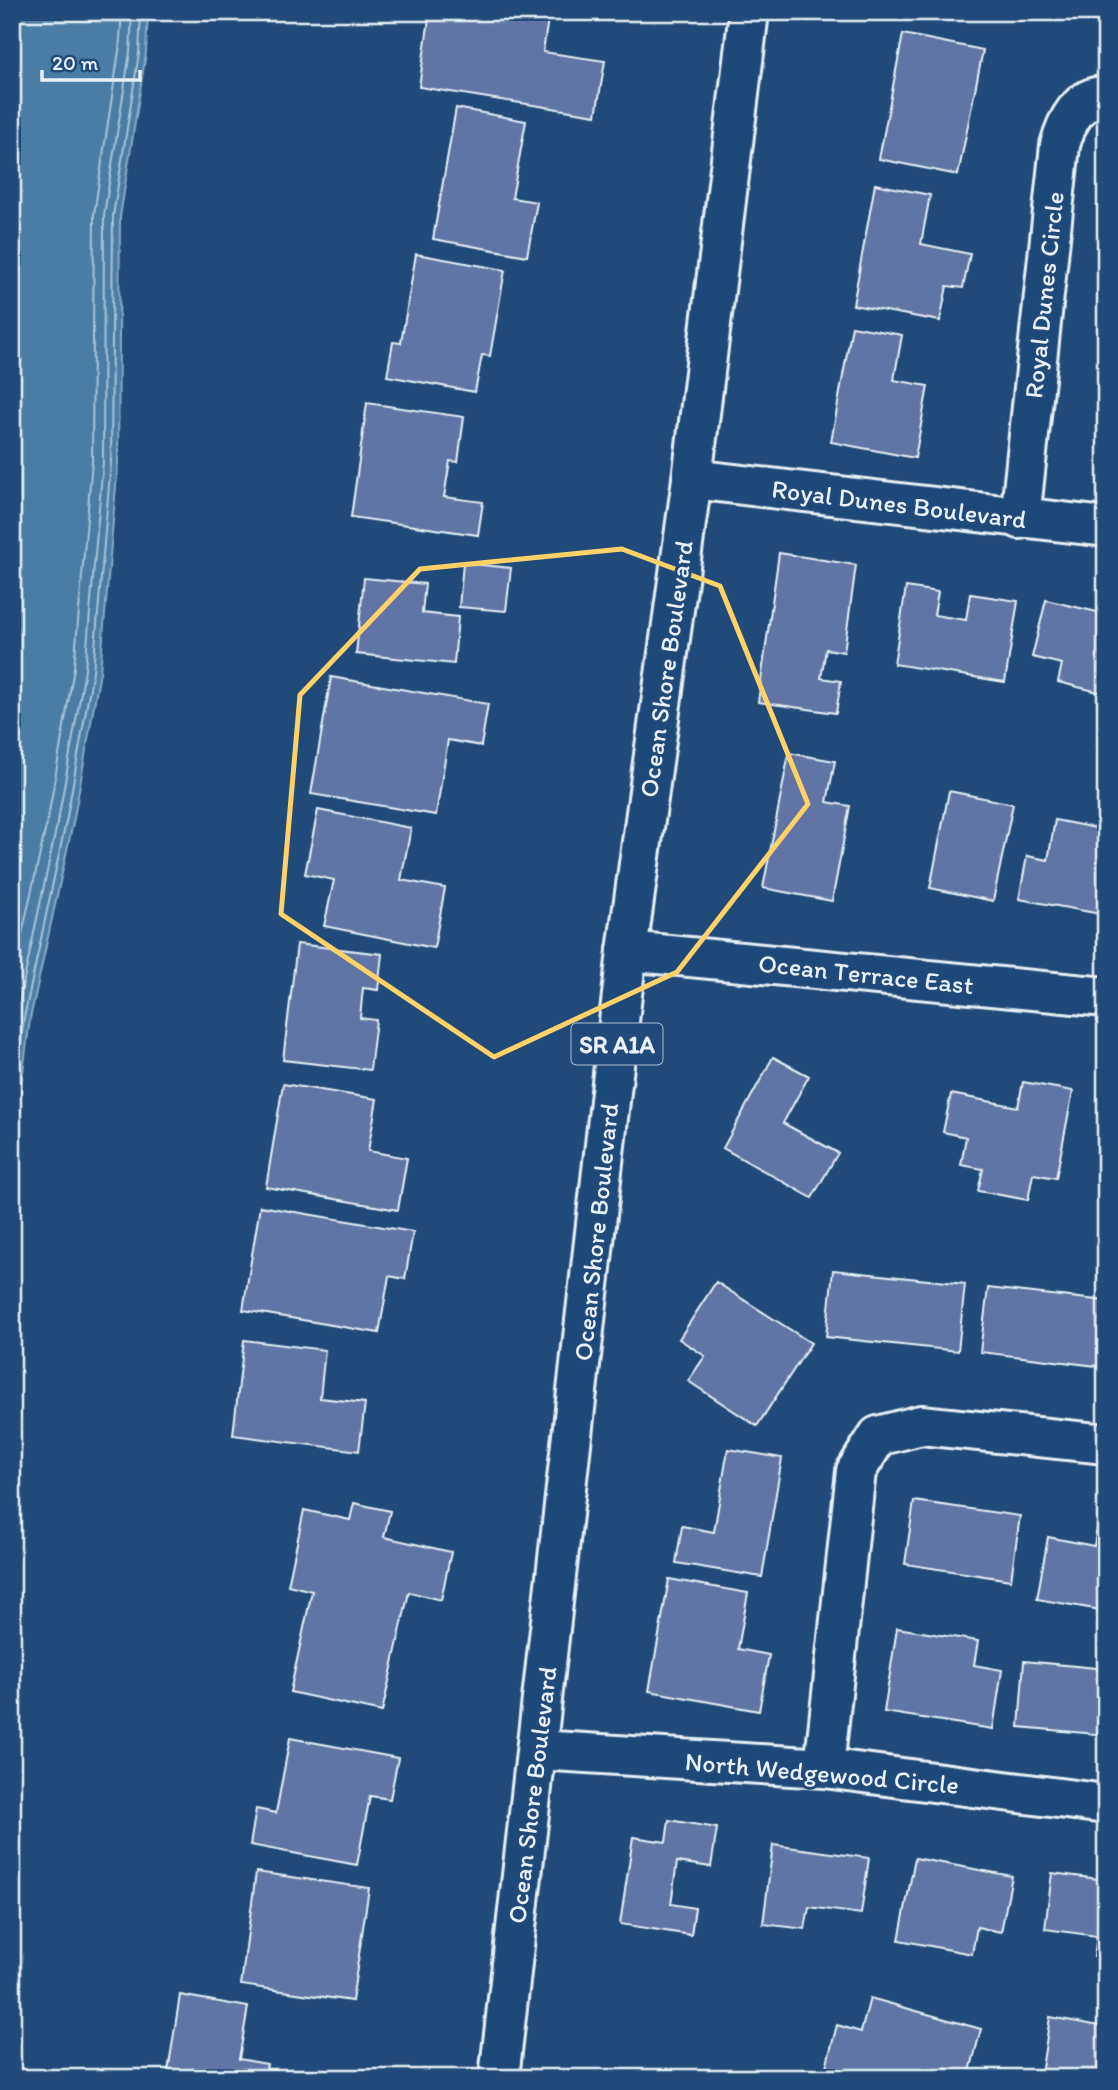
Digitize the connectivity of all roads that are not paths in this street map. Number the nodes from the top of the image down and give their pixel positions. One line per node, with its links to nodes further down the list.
1 (749, 12): 3 (street, Ocean Shore Boulevard / SR A1A)
2 (1106, 96): 4 (street, Royal Dunes Circle)
3 (692, 479): 4 (street, Royal Dunes Boulevard); 6 (street, Ocean Shore Boulevard / SR A1A)
4 (1020, 519): 5 (street, Royal Dunes Boulevard)
5 (1106, 527)
6 (627, 951): 7 (street, Ocean Terrace East); 9 (street, Ocean Shore Boulevard / SR A1A)
7 (1106, 997)
8 (1106, 1444): 10 (street)
9 (538, 1750): 10 (street, North Wedgewood Circle); 12 (street, Ocean Shore Boulevard / SR A1A)
10 (824, 1768): 11 (street, North Wedgewood Circle)
11 (1106, 1804)
12 (499, 2078)

